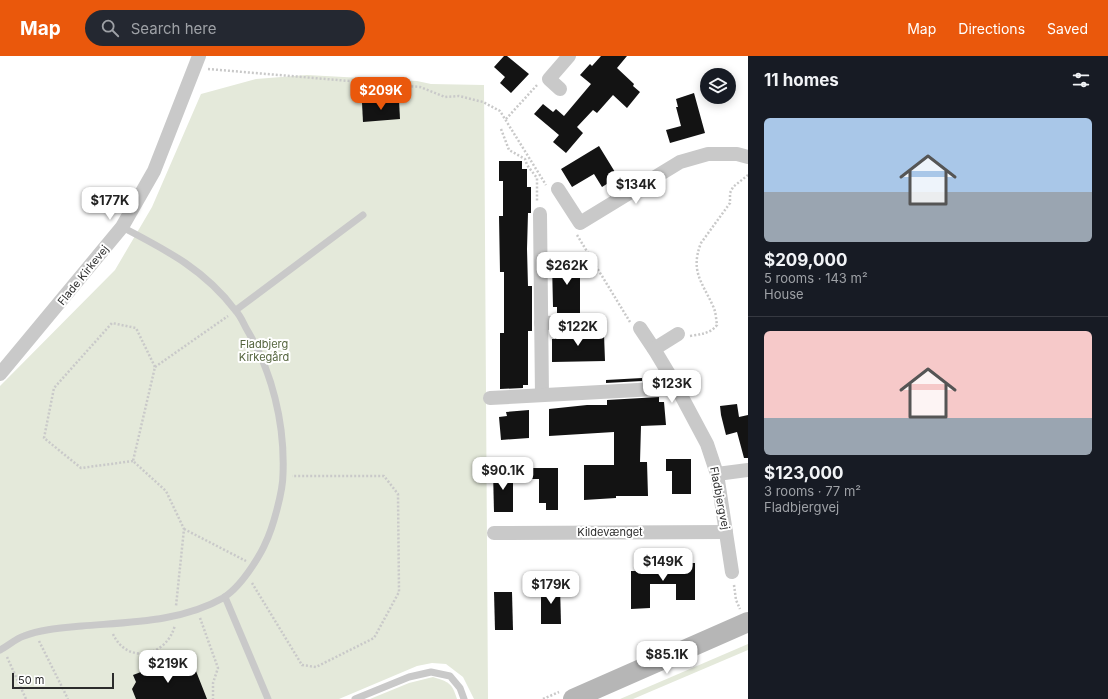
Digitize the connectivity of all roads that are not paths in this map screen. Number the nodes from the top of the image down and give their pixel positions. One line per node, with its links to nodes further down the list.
1 (570, 56): 3 (street)
2 (196, 62): 8 (street, Flade Kirkevej)
3 (560, 89)
4 (748, 157): 5 (street)
5 (553, 188)
6 (540, 214): 11 (street)
7 (363, 215): 9 (lane)
8 (122, 227): 9 (lane); 15 (street, Flade Kirkevej)
9 (236, 310): 24 (lane)
10 (600, 322): 11 (street)
11 (541, 323): 17 (street)
12 (640, 328): 14 (street, Fladbjergvej)
13 (678, 334): 14 (street)
14 (654, 348): 16 (street, Fladbjergvej)
15 (0, 374)
16 (676, 384): 17 (street); 20 (street, Fladbjergvej)
17 (542, 395): 18 (street)
18 (490, 398)
19 (748, 470): 20 (street)
20 (717, 474): 21 (street, Fladbjergvej)
21 (726, 532): 22 (street, Kildevænget); 23 (street, Fladbjergvej)
22 (494, 533)
23 (732, 572)
24 (225, 597): 26 (lane); 27 (lane)
25 (744, 617): 30 (main road)
26 (2, 652)
27 (268, 699)
28 (355, 699): 29 (lane)
29 (464, 699)
30 (573, 699)

